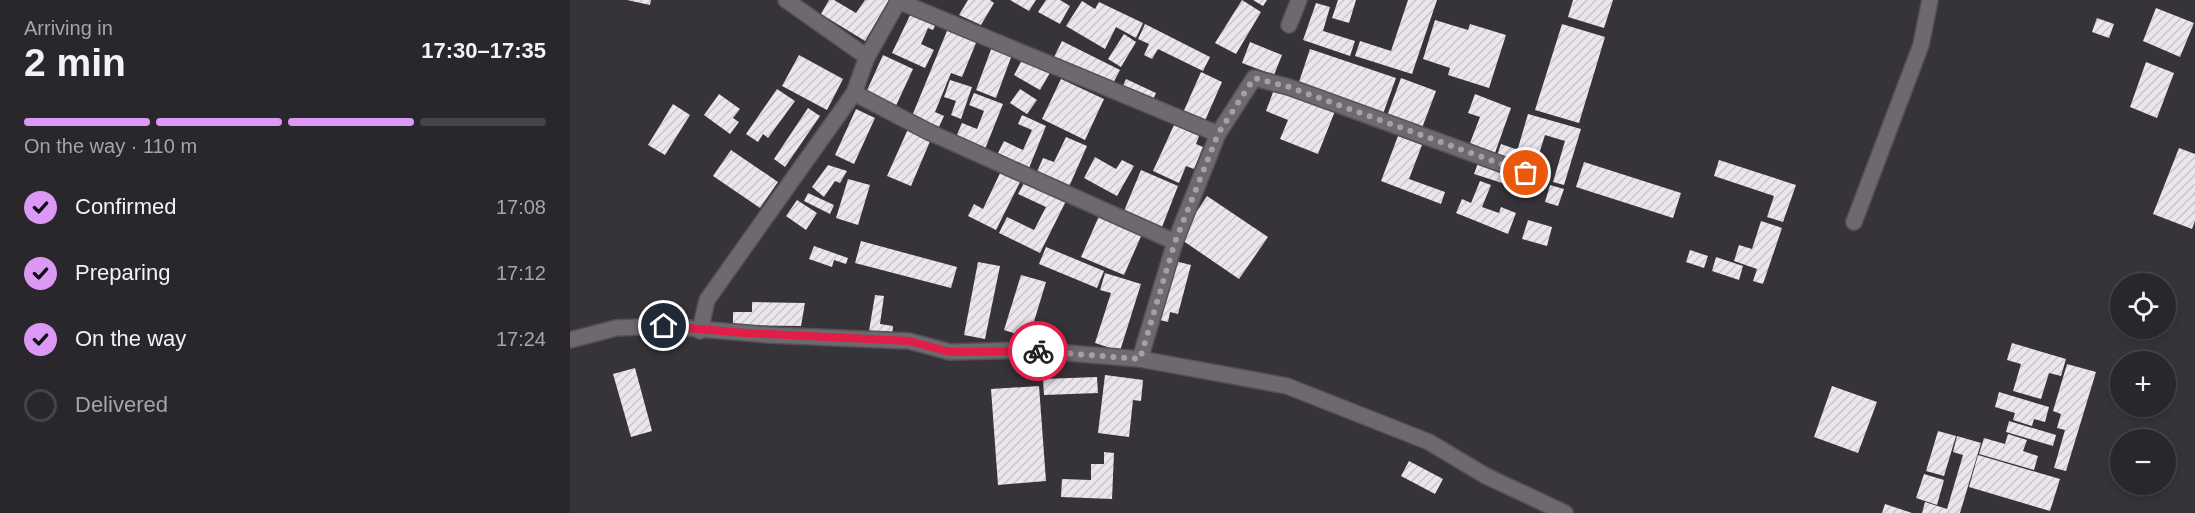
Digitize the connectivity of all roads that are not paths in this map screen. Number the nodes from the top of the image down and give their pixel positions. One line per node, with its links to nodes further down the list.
1 (786, 0): 6 (street)
2 (1299, 0): 5 (street)
3 (1930, 0): 10 (street)
4 (899, 1): 6 (street); 8 (street)
5 (1289, 25)
6 (867, 57): 7 (street)
7 (854, 93): 11 (street); 12 (street)
8 (1218, 134): 9 (street); 11 (street)
9 (1526, 173)
10 (1854, 222)
11 (1175, 242): 14 (street)
12 (700, 330): 13 (street); 14 (street)
13 (570, 340)
14 (1140, 359): 15 (street)
15 (1565, 513)

